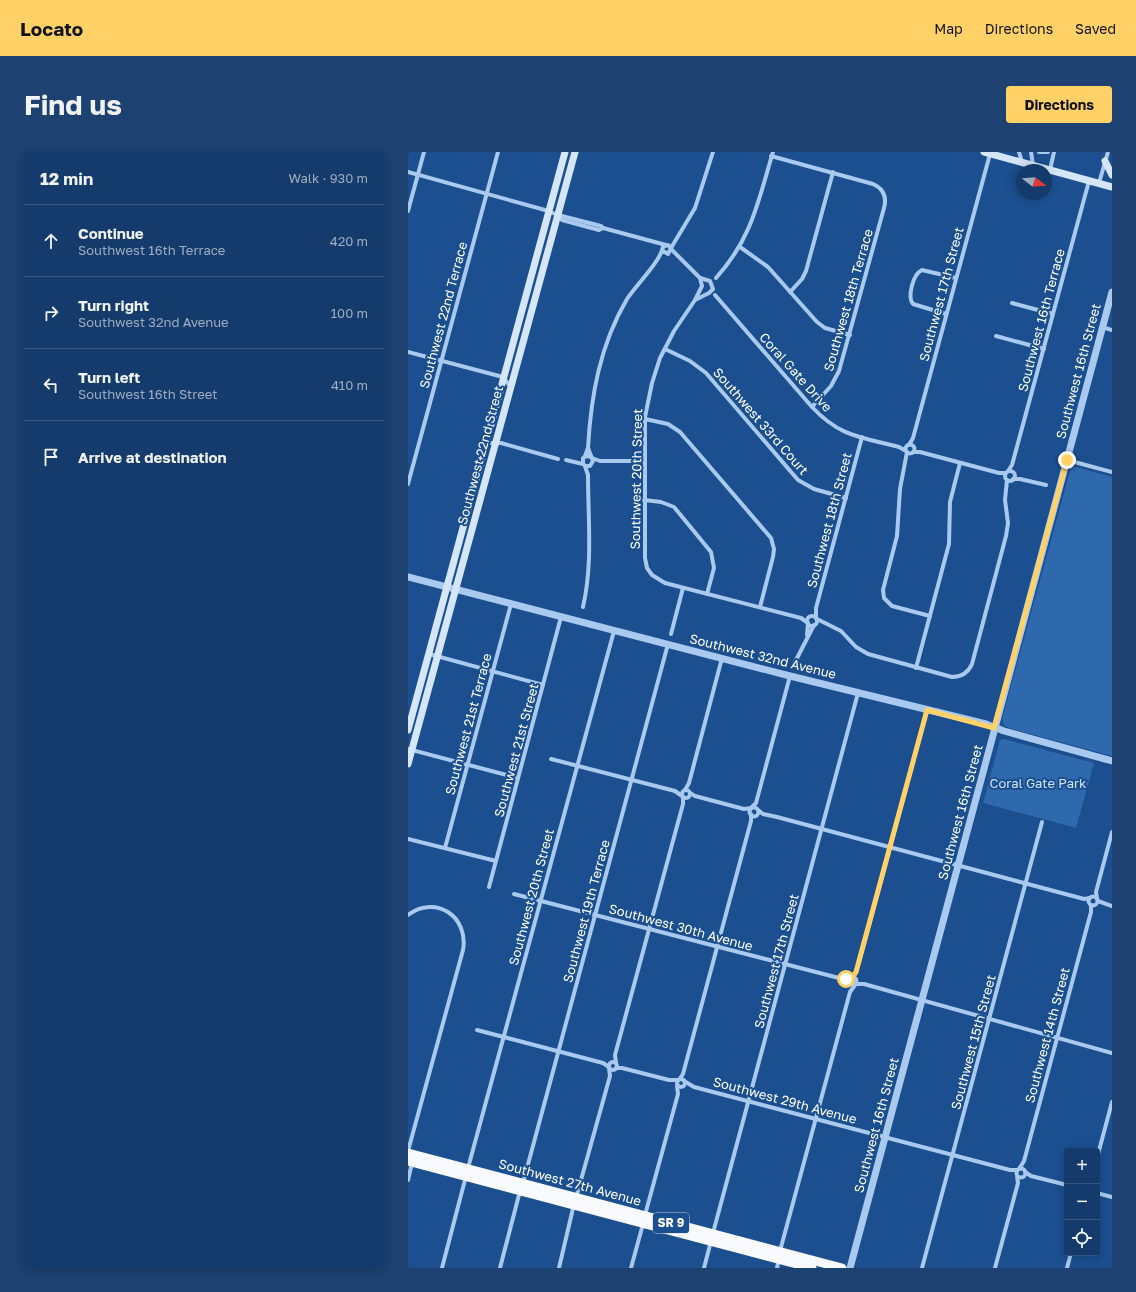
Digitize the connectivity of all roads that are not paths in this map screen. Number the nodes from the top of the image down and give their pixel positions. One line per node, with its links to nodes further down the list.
1 (424, 152): 23 (street)
2 (498, 152): 28 (street, Southwest 22nd Terrace)
3 (566, 152): 30 (main road, Southwest 22nd Street)
4 (575, 152): 31 (main road, Southwest 22nd Street)
5 (713, 152): 32 (street)
6 (1019, 152): 16 (street)
7 (1031, 152): 18 (street)
8 (1039, 152): 9 (street)
9 (1048, 152)
10 (1054, 152): 19 (street)
11 (1108, 152): 15 (street)
12 (987, 153): 14 (main road); 41 (street, Southwest 17th Street)
13 (772, 154): 22 (street); 35 (street)
14 (1004, 154): 16 (main road)
15 (1106, 161): 24 (main road); 26 (street)
16 (1022, 162): 17 (main road)
17 (1028, 164)
18 (1033, 164)
19 (1051, 164)
20 (1052, 171): 25 (main road)
21 (408, 172): 23 (street)
22 (833, 172): 42 (street); 51 (street, Southwest 18th Terrace)
23 (418, 175): 28 (street); 29 (street)
24 (1112, 175)
25 (1089, 181): 26 (main road); 48 (street, Southwest 16th Terrace)
26 (1099, 183): 27 (main road)
27 (1112, 187)
28 (487, 194): 30 (street); 56 (street, Southwest 22nd Terrace)
29 (408, 211)
30 (549, 211): 31 (street); 57 (main road, Southwest 22nd Street)
31 (558, 216): 33 (street); 58 (main road, Southwest 22nd Street)
32 (675, 240): 34 (street); 36 (street)
33 (654, 244): 34 (street); 37 (street)
34 (666, 245): 36 (street); 37 (street)
35 (740, 247): 40 (street); 42 (street)
36 (671, 249): 37 (street); 38 (street)
37 (665, 252): 38 (street); 64 (street)
38 (678, 257): 39 (street)
39 (700, 278): 45 (street, Southwest 20th Street); 45 (street, Southwest 20th Street)
40 (716, 278)
41 (956, 278): 47 (street, Southwest 17th Street); 47 (street)
42 (790, 292): 51 (street)
43 (1112, 292): 49 (street, Southwest 16th Street)
44 (715, 295): 59 (street, Coral Gate Drive)
45 (695, 300): 53 (street, Southwest 20th Street)
46 (1012, 303): 48 (street)
47 (946, 314): 65 (street, Southwest 17th Street)
48 (1053, 314): 54 (street, Southwest 16th Terrace)
49 (1102, 327): 50 (street); 70 (street, Southwest 16th Street)
50 (1112, 330)
51 (850, 335): 59 (street, Southwest 18th Terrace)
52 (996, 336): 54 (street)
53 (665, 349): 60 (street, Southwest 20th Street); 84 (street, Southwest 33rd Court)
54 (1044, 349): 79 (street, Southwest 16th Terrace)
55 (408, 352): 56 (street)
56 (442, 361): 57 (street); 80 (street, Southwest 22nd Terrace)
57 (503, 377): 58 (street); 63 (main road, Southwest 22nd Street)
58 (511, 387): 62 (main road, Southwest 22nd Street)
59 (812, 407): 61 (street, Coral Gate Drive)
60 (644, 419): 73 (street, Southwest 20th Street); 93 (street)
61 (862, 437): 65 (street, Coral Gate Drive); 84 (street, Southwest 18th Street)
62 (496, 442): 63 (street); 68 (street); 83 (main road, Southwest 22nd Street)
63 (485, 443): 82 (main road, Southwest 22nd Street)
64 (588, 448): 66 (street); 67 (street)
65 (910, 449): 74 (street, Coral Gate Drive); 96 (street, Southwest 17th Street)
66 (584, 457): 67 (street); 71 (street); 75 (street)
67 (592, 457): 72 (street); 76 (street)
68 (558, 459)
69 (566, 460): 71 (street)
70 (1067, 460): 77 (street); 117 (street, Southwest 16th Street)
71 (574, 461): 75 (street)
72 (600, 461): 73 (street); 76 (street)
73 (644, 461): 85 (street, Southwest 20th Street)
74 (960, 463): 79 (street, Coral Gate Drive); 96 (street)
75 (584, 465): 76 (street); 78 (street)
76 (592, 465): 78 (street)
77 (1112, 472)
78 (588, 473): 92 (street)
79 (1010, 476): 81 (street, Coral Gate Drive); 111 (street, Southwest 16th Terrace)
80 (408, 484)
81 (1046, 485)
82 (474, 486): 83 (main road); 87 (main road, Southwest 22nd Street)
83 (483, 491): 89 (main road, Southwest 22nd Street)
84 (846, 498): 94 (street, Southwest 18th Street)
85 (644, 500): 88 (street, Southwest 20th Street); 90 (street)
86 (408, 577): 87 (street, Southwest 32nd Avenue)
87 (447, 587): 89 (street, Southwest 32nd Avenue); 107 (main road, Southwest 22nd Street)
88 (683, 588): 90 (street); 104 (street)
89 (456, 590): 91 (street, Southwest 32nd Avenue); 108 (main road, Southwest 22nd Street)
90 (707, 594): 93 (street)
91 (511, 604): 97 (street, Southwest 32nd Avenue); 112 (street, Southwest 21st Terrace)
92 (583, 607)
93 (760, 607): 98 (street)
94 (816, 608): 95 (street, Southwest 18th Street); 99 (street, Southwest 18th Street)
95 (810, 616): 98 (street); 99 (street); 100 (street)
96 (930, 616): 111 (street)
97 (561, 617): 103 (street, Southwest 32nd Avenue); 114 (street, Southwest 21st Street)
98 (801, 618): 100 (street)
99 (817, 618): 101 (street); 102 (street, Southwest 18th Street)
100 (808, 623): 102 (street); 105 (street)
101 (826, 624): 102 (street); 111 (street)
102 (815, 625): 105 (street)
103 (614, 631): 106 (street, Southwest 32nd Avenue); 124 (street, Southwest 20th Street)
104 (671, 634)
105 (807, 635): 110 (street)
106 (668, 644): 109 (street, Southwest 32nd Avenue); 126 (street, Southwest 19th Terrace)
107 (429, 654): 108 (street); 118 (main road, Southwest 22nd Street)
108 (438, 657): 112 (street); 119 (main road, Southwest 22nd Street)
109 (722, 658): 113 (street, Southwest 32nd Avenue); 127 (street)
110 (794, 664)
111 (916, 668)
112 (492, 672): 114 (street); 123 (street, Southwest 21st Terrace)
113 (790, 676): 115 (street, Southwest 32nd Avenue); 128 (street)
114 (543, 685): 125 (street, Southwest 21st Street)
115 (858, 693): 116 (street, Southwest 32nd Avenue); 133 (street, Southwest 17th Street)
116 (927, 710): 117 (street, Southwest 32nd Avenue); 136 (street)
117 (994, 728): 121 (street, Southwest 32nd Avenue); 139 (street, Southwest 16th Street)
118 (408, 730)
119 (410, 750): 122 (main road, Southwest 22nd Street); 123 (street)
120 (551, 759): 124 (street)
121 (1112, 761)
122 (408, 764)
123 (468, 765): 125 (street); 137 (street, Southwest 21st Terrace)
124 (577, 766): 126 (street); 144 (street, Southwest 20th Street)
125 (518, 778): 138 (street, Southwest 21st Street)
126 (632, 780): 127 (street); 147 (street, Southwest 19th Terrace)
127 (686, 794): 129 (street); 148 (street)
128 (756, 803): 129 (street); 130 (street)
129 (751, 811): 130 (street); 130 (street); 131 (street)
130 (757, 812): 131 (street); 133 (street)
131 (751, 822): 149 (street)
132 (1042, 822): 140 (street, Southwest 15th Street)
133 (822, 829): 136 (street); 150 (street, Southwest 17th Street)
134 (1112, 832): 143 (street)
135 (408, 838): 137 (street)
136 (890, 847): 139 (street); 151 (street)
137 (445, 848): 138 (street)
138 (496, 861): 141 (street, Southwest 21st Street)
139 (958, 864): 140 (street); 152 (street, Southwest 16th Street)
140 (1026, 883): 143 (street); 153 (street, Southwest 15th Street)
141 (489, 887)
142 (514, 894): 144 (street, Southwest 30th Avenue)
143 (1093, 901): 145 (street); 156 (street, Southwest 14th Street)
144 (541, 902): 147 (street, Southwest 30th Avenue); 155 (street, Southwest 20th Street)
145 (1112, 906)
146 (408, 915): 172 (street)
147 (595, 916): 148 (street, Southwest 30th Avenue); 157 (street, Southwest 19th Terrace)
148 (649, 930): 149 (street, Southwest 30th Avenue); 159 (street)
149 (717, 948): 150 (street, Southwest 30th Avenue); 161 (street)
150 (786, 964): 151 (street, Southwest 30th Avenue); 166 (street, Southwest 17th Street)
151 (853, 981): 152 (street, Southwest 30th Avenue); 168 (street)
152 (922, 1000): 153 (street, Southwest 30th Avenue); 169 (street, Southwest 16th Street)
153 (989, 1020): 156 (street, Southwest 30th Avenue); 171 (street, Southwest 15th Street)
154 (477, 1030): 155 (street)
155 (504, 1037): 157 (street); 173 (street, Southwest 20th Street)
156 (1057, 1038): 158 (street, Southwest 30th Avenue); 174 (street, Southwest 14th Street)
157 (558, 1051): 159 (street); 177 (street, Southwest 19th Terrace)
158 (1112, 1053)
159 (613, 1065): 160 (street); 180 (street)
160 (669, 1080): 161 (street); 162 (street)
161 (681, 1080): 162 (street); 163 (street); 164 (street, Southwest 29th Avenue)
162 (677, 1086): 163 (street, Southwest 29th Avenue); 165 (street)
163 (683, 1087): 164 (street, Southwest 29th Avenue); 165 (street)
164 (694, 1087): 166 (street, Southwest 29th Avenue)
165 (678, 1094): 181 (street)
166 (749, 1101): 168 (street, Southwest 29th Avenue); 182 (street, Southwest 17th Street)
167 (1112, 1102): 170 (street)
168 (816, 1119): 169 (street, Southwest 29th Avenue); 184 (street)
169 (885, 1137): 171 (street, Southwest 29th Avenue); 192 (street, Southwest 16th Street)
170 (1100, 1148)
171 (953, 1155): 174 (street, Southwest 29th Avenue); 193 (street, Southwest 15th Street)
172 (409, 1158): 173 (highway, Southwest 27th Avenue / SR 9); 175 (street)
173 (464, 1173): 177 (highway, Southwest 27th Avenue / SR 9); 177 (highway, Southwest 27th Avenue / SR 9); 185 (street, Southwest 20th Street)
174 (1021, 1173): 176 (street); 194 (street, Southwest 14th Street)
175 (408, 1180)
176 (1064, 1184)
177 (522, 1187): 180 (highway, Southwest 27th Avenue / SR 9); 186 (street, Southwest 19th Terrace)
178 (1100, 1194): 179 (street)
179 (1112, 1197)
180 (575, 1201): 181 (highway, Southwest 27th Avenue / SR 9); 187 (street)
181 (644, 1219): 182 (highway, Southwest 27th Avenue / SR 9); 188 (street)
182 (712, 1237): 184 (highway, Southwest 27th Avenue / SR 9); 189 (street, Southwest 17th Street)
183 (1071, 1256): 195 (street)
184 (779, 1260): 190 (highway, Southwest 27th Avenue / SR 9); 191 (highway, Southwest 27th Avenue / SR 9)
185 (442, 1268)
186 (500, 1268)
187 (559, 1268)
188 (631, 1268)
189 (704, 1268)
190 (812, 1268)
191 (842, 1268)
192 (850, 1268)
193 (922, 1268)
194 (995, 1268)
195 (1068, 1268)

